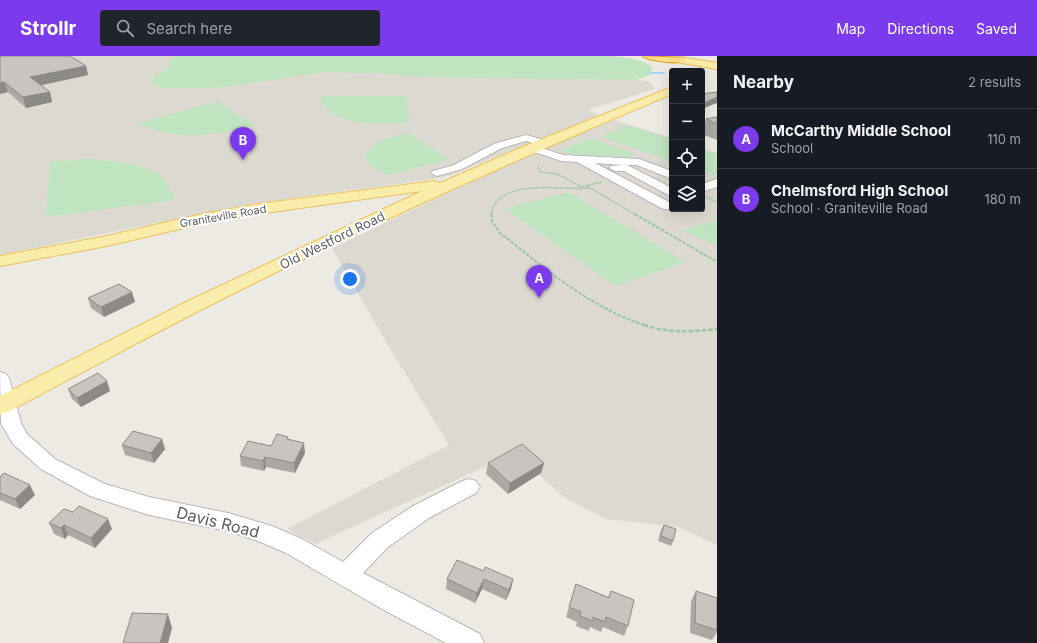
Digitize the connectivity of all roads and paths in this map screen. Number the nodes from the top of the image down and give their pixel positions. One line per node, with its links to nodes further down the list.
1 (648, 56): 2 (highway)
2 (679, 58): 3 (main road); 4 (main road)
3 (717, 66)
4 (682, 68)
5 (717, 69): 6 (main road)
6 (705, 70)
7 (669, 91): 8 (main road, Old Westford Road)
8 (538, 145): 9 (street); 13 (main road, Old Westford Road)
9 (580, 160): 11 (street); 12 (street)
10 (538, 167): 16 (path)
11 (595, 168): 19 (street); 22 (street)
12 (669, 174)
13 (442, 179): 23 (main road, Graniteville Road); 27 (main road, Old Westford Road)
14 (603, 182): 16 (path)
15 (717, 183): 17 (street)
16 (587, 186): 18 (path)
17 (705, 187)
18 (591, 188): 24 (path); 25 (path)
19 (669, 191)
20 (705, 196): 21 (path)
21 (717, 202)
22 (669, 206)
23 (0, 261)
24 (717, 262)
25 (717, 329)
26 (0, 378): 27 (street, Davis Road)
27 (4, 404): 29 (street, Davis Road)
28 (469, 487): 29 (street)
29 (345, 575): 30 (street, Davis Road)
30 (471, 643)

